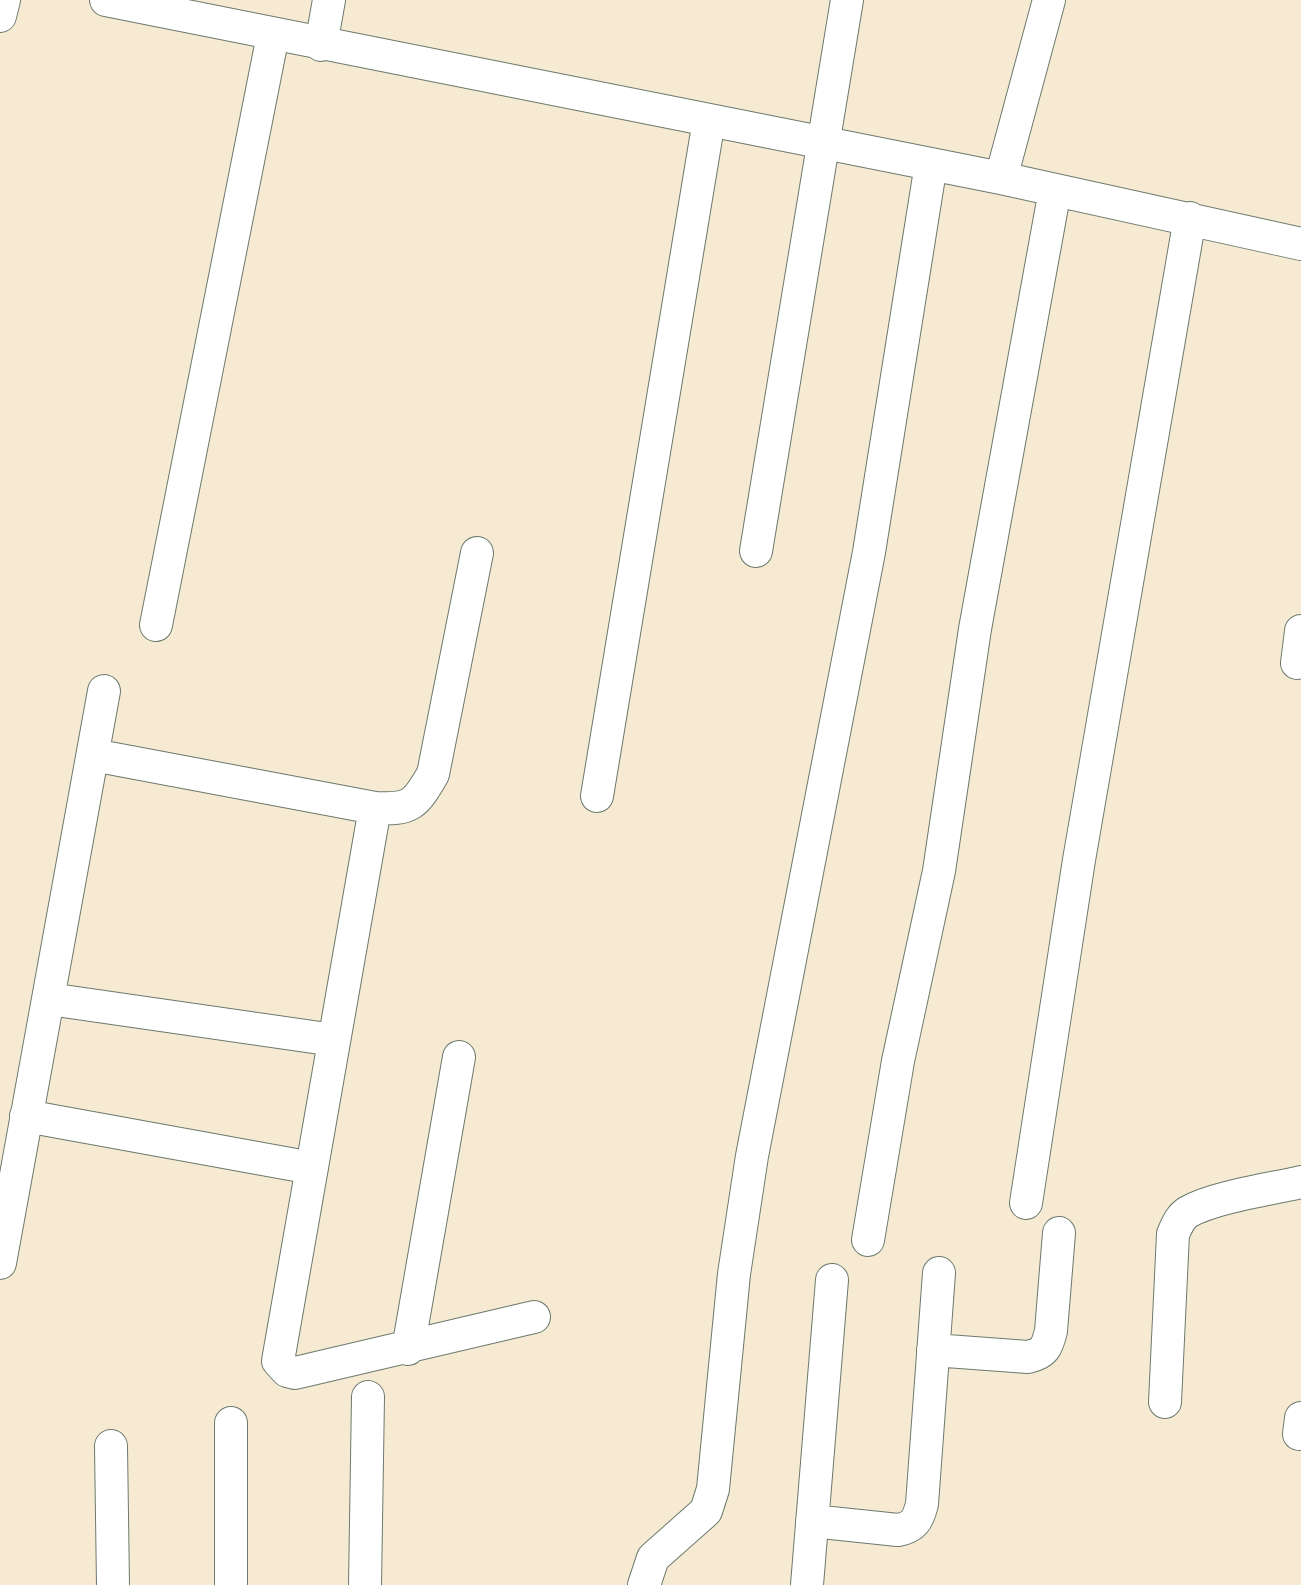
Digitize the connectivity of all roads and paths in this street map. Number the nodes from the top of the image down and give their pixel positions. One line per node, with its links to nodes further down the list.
1 (4, 0): 6 (street)
2 (106, 0): 7 (street)
3 (330, 0): 8 (street)
4 (847, 0): 10 (street)
5 (1049, 0): 12 (street)
6 (0, 16)
7 (273, 36): 8 (street); 18 (street)
8 (321, 45): 9 (street)
9 (709, 120): 10 (street); 23 (street)
10 (821, 142): 11 (street); 16 (street)
11 (931, 164): 12 (street); 48 (street)
12 (1002, 178): 13 (street)
13 (1055, 190): 14 (street); 33 (street)
14 (1190, 219): 15 (street); 31 (street)
15 (1301, 244)
16 (756, 551)
17 (477, 553): 24 (street)
18 (156, 625)
19 (1301, 631): 20 (street)
20 (1297, 663)
21 (104, 691): 22 (street)
22 (93, 755): 24 (street); 25 (street)
23 (597, 796)
24 (375, 808): 26 (street)
25 (49, 999): 26 (street); 28 (street)
26 (334, 1040): 29 (street)
27 (459, 1057): 38 (street)
28 (26, 1116): 29 (street); 34 (street)
29 (312, 1168): 38 (street)
30 (1301, 1182): 41 (street)
31 (1026, 1203)
32 (1059, 1233): 39 (street)
33 (868, 1240)
34 (0, 1264)
35 (939, 1273): 39 (street)
36 (832, 1280): 44 (street)
37 (534, 1317): 38 (street)
38 (408, 1349)
39 (933, 1350): 44 (street)
40 (369, 1397): 47 (street)
41 (1165, 1402)
42 (231, 1423): 46 (street)
43 (111, 1446): 45 (street)
44 (812, 1521): 49 (street)
45 (113, 1585)
46 (231, 1585)
47 (365, 1585)
48 (644, 1585)
49 (807, 1585)

